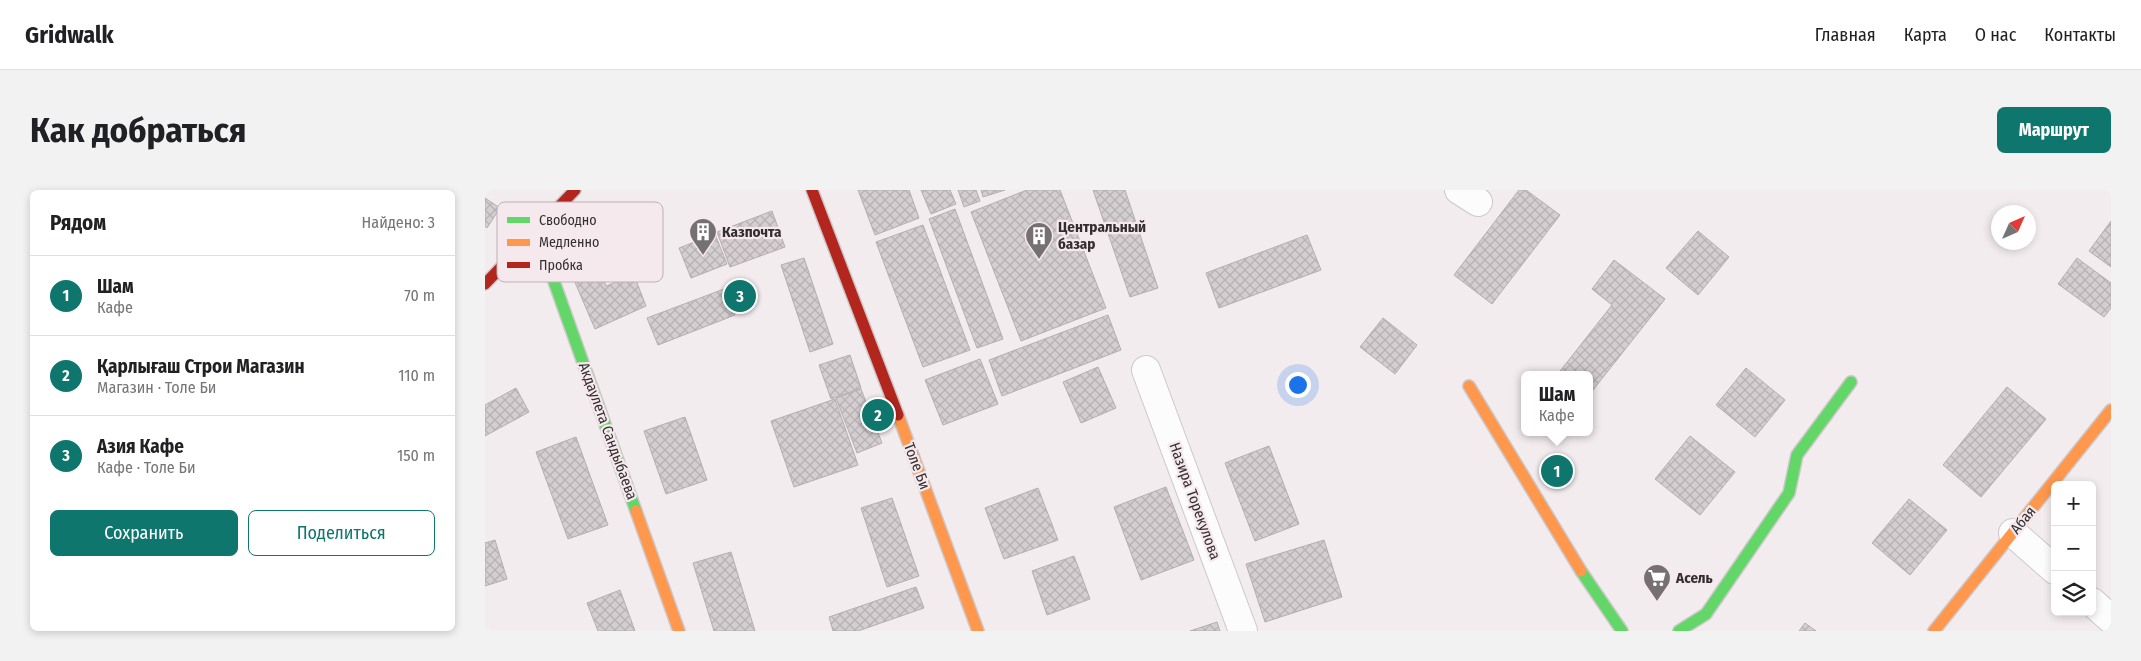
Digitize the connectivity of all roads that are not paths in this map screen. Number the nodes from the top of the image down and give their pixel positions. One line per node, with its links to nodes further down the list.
1 (575, 190): 3 (street)
2 (812, 190): 16 (street, Толе Би)
3 (564, 202)
4 (497, 272): 6 (street)
5 (555, 282): 15 (street, Акдаулета Сандыбаева)
6 (485, 284)
7 (1146, 370): 17 (street, Назира Торекулова)
8 (1851, 382): 19 (street)
9 (1469, 386): 18 (street)
10 (2111, 410): 11 (street, Абая)
11 (2013, 533): 12 (street); 20 (street, Абая)
12 (2051, 566)
13 (2096, 606): 14 (street)
14 (2111, 619)
15 (679, 631)
16 (978, 631)
17 (1243, 631)
18 (1622, 631)
19 (1679, 631)
20 (1935, 631)

